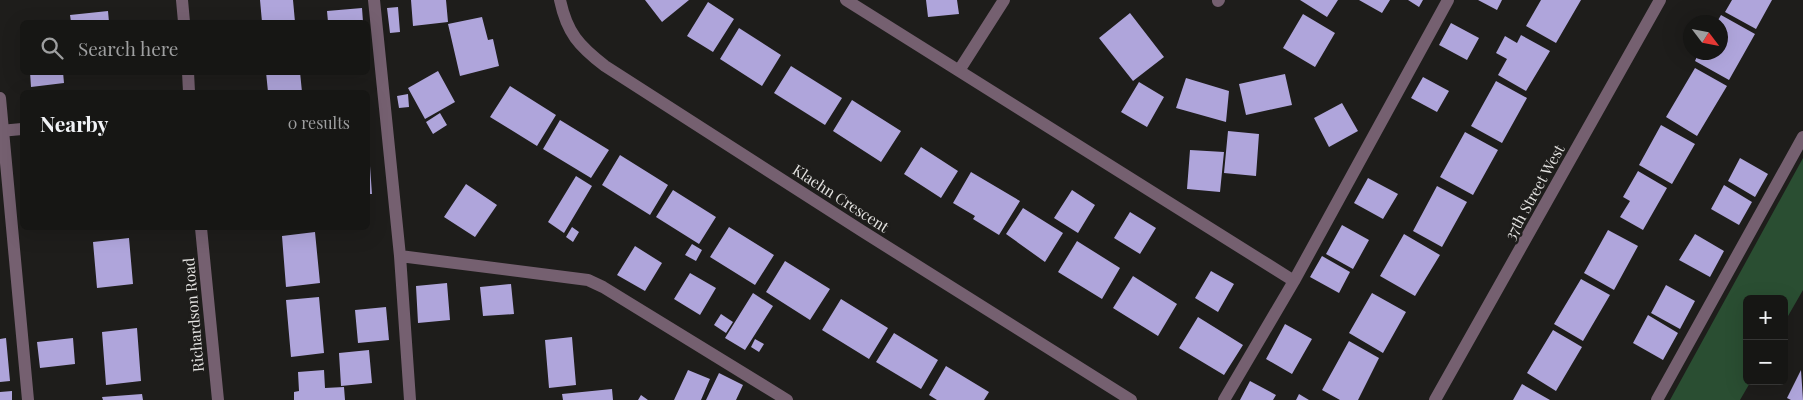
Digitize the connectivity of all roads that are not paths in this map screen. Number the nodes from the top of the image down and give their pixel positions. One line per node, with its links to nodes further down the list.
1 (182, 0): 8 (street)
2 (374, 0): 17 (street)
3 (560, 0): 23 (street, Klaehn Crescent)
4 (846, 0): 9 (street)
5 (1004, 0): 9 (street)
6 (1448, 0): 18 (street)
7 (1660, 0): 25 (street, 37th Street West)
8 (184, 20)
9 (960, 70): 18 (street)
10 (188, 75): 11 (street)
11 (189, 90)
12 (0, 98): 14 (street)
13 (20, 129): 14 (street)
14 (2, 131): 19 (street)
15 (1803, 137): 26 (street)
16 (201, 230): 20 (street, Richardson Road)
17 (400, 256): 21 (street); 22 (street)
18 (1294, 281): 24 (street)
19 (28, 400)
20 (218, 400)
21 (410, 400)
22 (787, 400)
23 (1131, 400)
24 (1224, 400)
25 (1435, 400)
26 (1657, 400)

